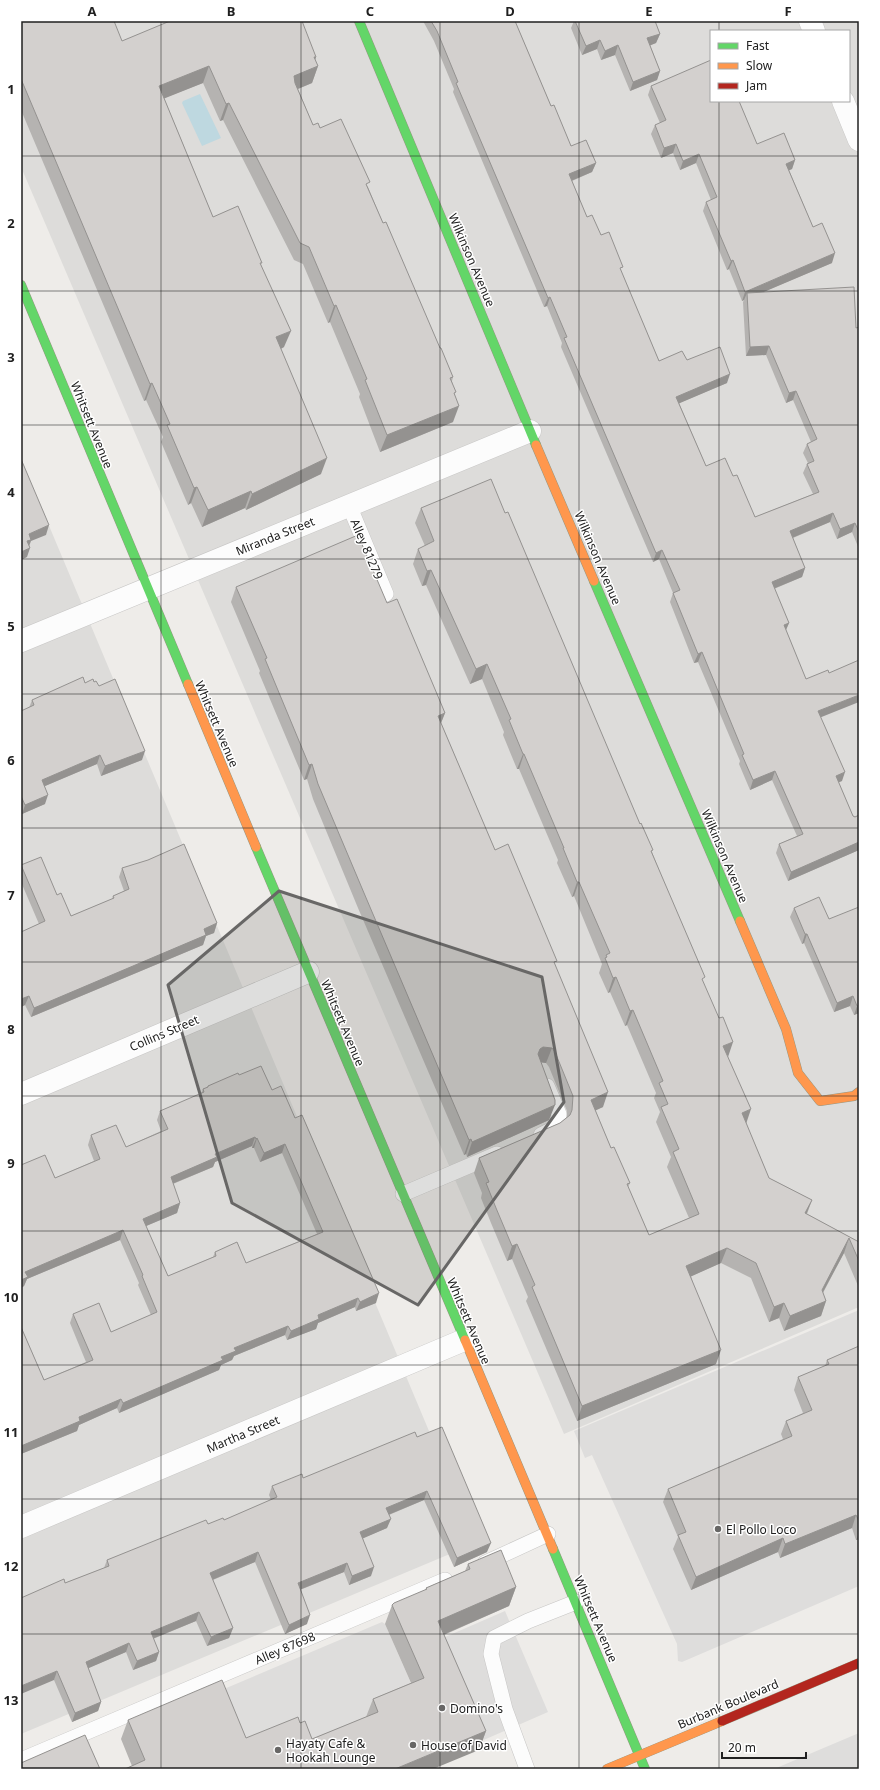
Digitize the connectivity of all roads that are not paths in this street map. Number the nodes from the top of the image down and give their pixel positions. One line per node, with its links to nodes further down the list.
1 (359, 21): 5 (main road, Wilkinson Avenue)
2 (843, 102): 3 (street)
3 (859, 140)
4 (21, 285): 7 (main road, Whitsett Avenue)
5 (530, 431): 6 (street, Miranda Street); 12 (main road, Wilkinson Avenue)
6 (348, 505): 7 (street, Miranda Street); 8 (lane, Alley 81279)
7 (147, 588): 9 (street, Miranda Street); 10 (main road, Whitsett Avenue)
8 (386, 594)
9 (21, 641)
10 (308, 972): 13 (street, Collins Street); 16 (main road, Whitsett Avenue)
11 (541, 1070): 14 (lane)
12 (859, 1092)
13 (21, 1094)
14 (530, 1139)
15 (509, 1148): 16 (lane)
16 (403, 1194): 17 (main road, Whitsett Avenue)
17 (464, 1340): 18 (street, Martha Street); 19 (main road, Whitsett Avenue)
18 (21, 1527)
19 (548, 1534): 20 (lane); 22 (main road, Whitsett Avenue)
20 (473, 1568)
21 (458, 1574): 25 (lane, Alley 87698)
22 (576, 1602): 24 (main road, Whitsett Avenue); 26 (lane)
23 (859, 1662): 24 (main road, Burbank Boulevard)
24 (639, 1755): 27 (main road, Burbank Boulevard); 28 (main road, Whitsett Avenue)
25 (21, 1760)
26 (528, 1769)
27 (607, 1769)
28 (645, 1769)

